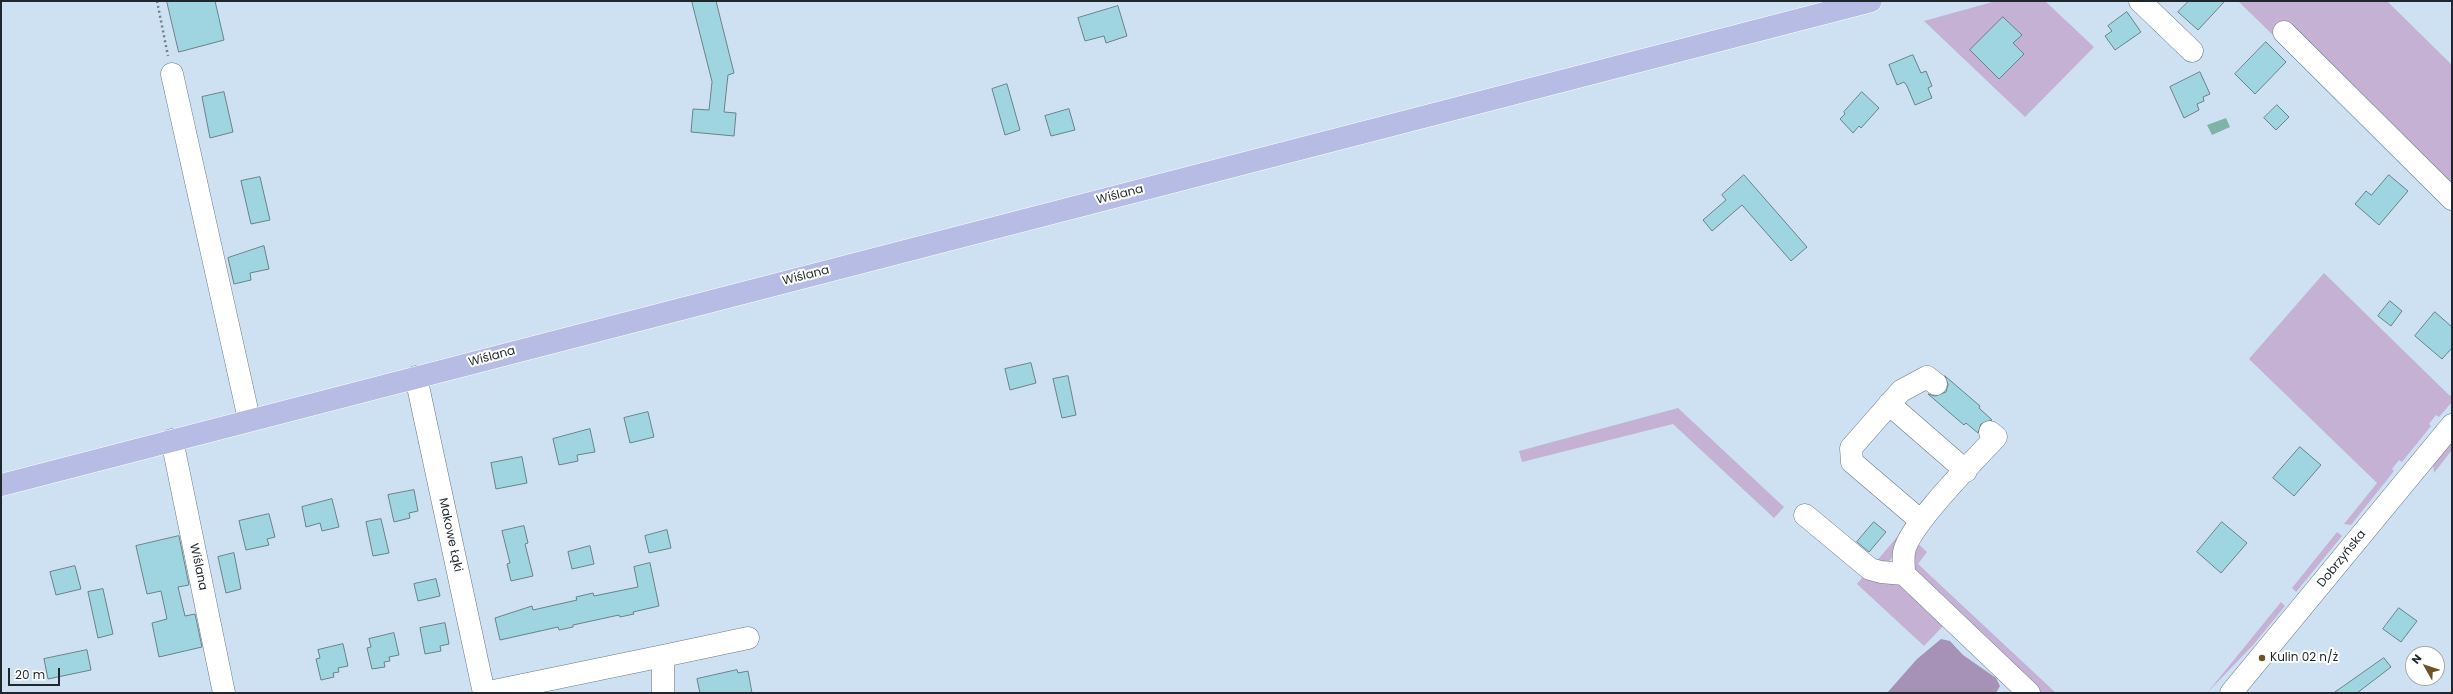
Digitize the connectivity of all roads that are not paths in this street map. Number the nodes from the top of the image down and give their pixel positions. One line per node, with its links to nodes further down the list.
1 (1871, 1): 7 (main road, Wiślana)
2 (2140, 1): 4 (street)
3 (2284, 32): 6 (street)
4 (2192, 51)
5 (172, 74): 10 (street)
6 (2452, 199)
7 (416, 377): 10 (main road, Wiślana); 22 (street, Makowe Łąki)
8 (1936, 384): 9 (street)
9 (1889, 404): 14 (street); 17 (street)
10 (250, 419): 13 (main road, Wiślana)
11 (2452, 425): 25 (street, Dobrzyńska)
12 (1990, 432): 14 (street)
13 (172, 440): 15 (main road, Wiślana); 21 (street, Wiślana)
14 (1966, 471): 17 (street)
15 (1, 485)
16 (1805, 515): 18 (street)
17 (1921, 521): 18 (street)
18 (1904, 574): 24 (street)
19 (748, 638): 20 (street, Makowe Łąki)
20 (663, 656): 22 (street, Makowe Łąki); 23 (street)
21 (224, 693)
22 (484, 693)
23 (663, 693)
24 (2029, 693)
25 (2231, 693)

